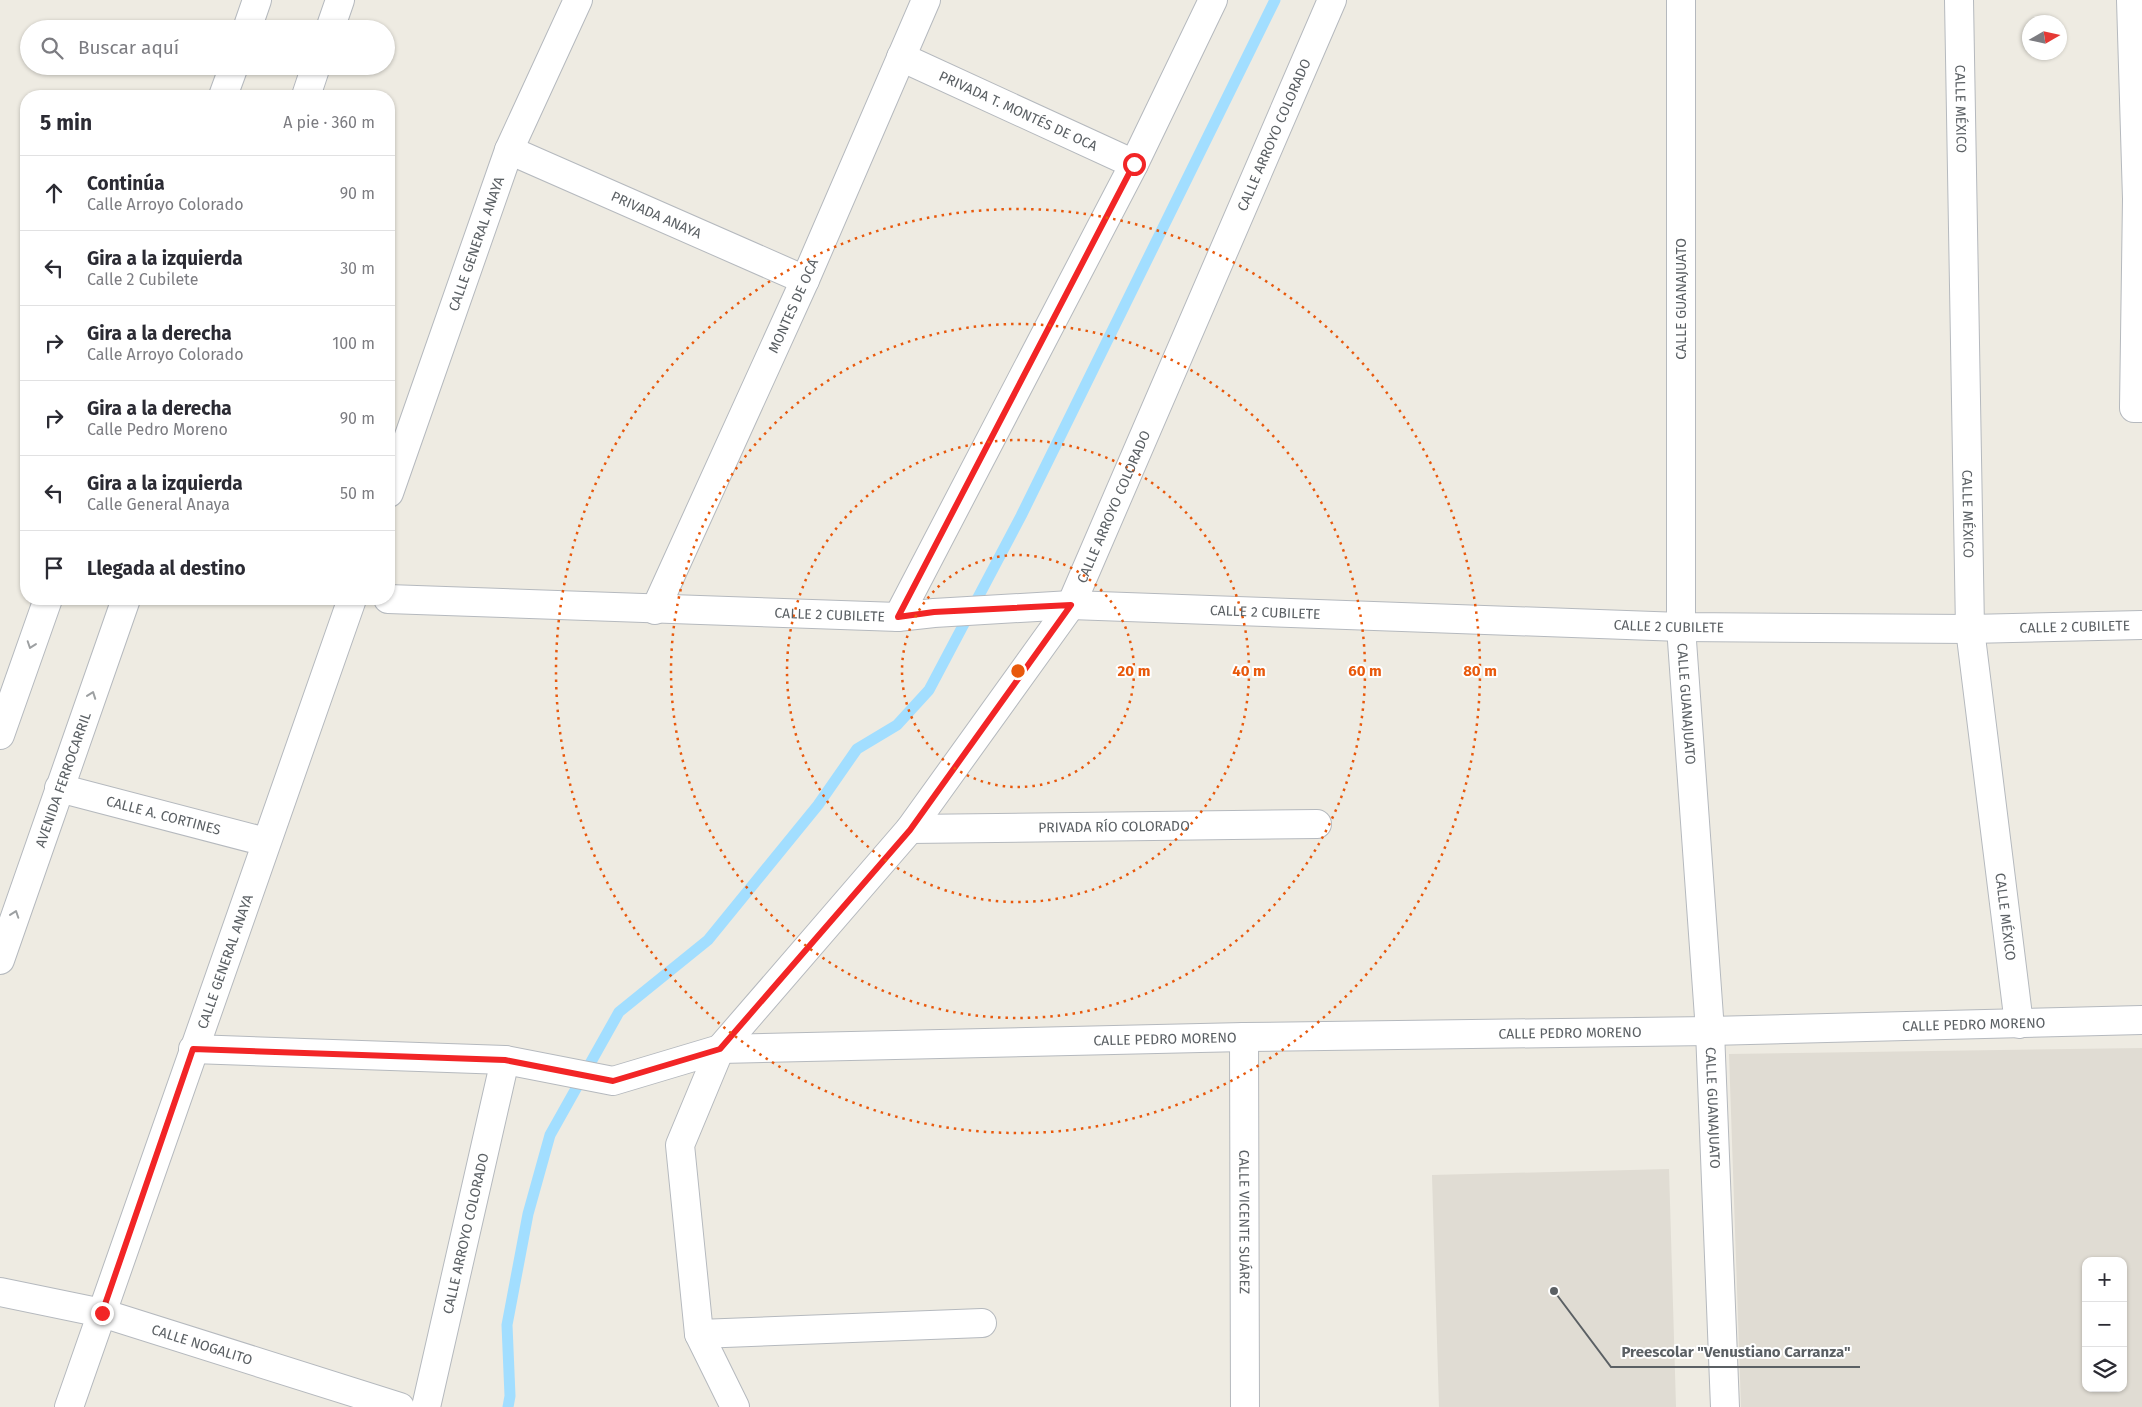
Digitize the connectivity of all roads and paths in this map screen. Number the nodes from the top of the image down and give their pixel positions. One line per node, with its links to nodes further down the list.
1 (257, 0): 10 (street)
2 (340, 0): 11 (street)
3 (578, 0): 17 (street, CALLE GENERAL ANAYA)
4 (926, 0): 12 (street, MONTES DE OCA)
5 (1213, 0): 18 (street)
6 (1332, 0): 27 (street, CALLE ARROYO COLORADO)
7 (1681, 0): 31 (street, CALLE GUANAJUATO)
8 (1959, 0): 32 (street, CALLE MÉXICO)
9 (2131, 0): 19 (street)
10 (250, 20)
11 (333, 20)
12 (901, 58): 18 (street, PRIVADA T. MONTÉS DE OCA); 20 (street, MONTES DE OCA)
13 (231, 75): 15 (street)
14 (313, 75): 16 (street)
15 (225, 90)
16 (308, 90)
17 (509, 150): 20 (street, PRIVADA ANAYA); 22 (street, CALLE GENERAL ANAYA)
18 (1134, 164): 29 (street)
19 (2139, 199): 21 (street)
20 (804, 280): 28 (street, MONTES DE OCA)
21 (2138, 408)
22 (395, 476)
23 (395, 599): 28 (street, CALLE 2 CUBILETE)
24 (46, 605): 33 (street, one-way to 33)
25 (124, 605): 34 (street, AVENIDA FERROCARRIL, one-way to 25)
26 (350, 605): 37 (street, CALLE GENERAL ANAYA)
27 (1071, 605): 29 (street, CALLE 2 CUBILETE); 31 (street, CALLE 2 CUBILETE); 36 (street, CALLE ARROYO COLORADO)
28 (655, 610): 29 (street, CALLE 2 CUBILETE)
29 (898, 617)
30 (2142, 625): 32 (street, CALLE 2 CUBILETE)
31 (1681, 627): 32 (street, CALLE 2 CUBILETE); 41 (street, CALLE GUANAJUATO)
32 (1970, 629): 40 (street, CALLE MÉXICO)
33 (0, 735)
34 (59, 788): 37 (street, CALLE A. CORTINES); 38 (street, AVENIDA FERROCARRIL, one-way to 34)
35 (1317, 824): 36 (street, PRIVADA RÍO COLORADO)
36 (910, 830): 44 (street, CALLE ARROYO COLORADO)
37 (266, 842): 43 (street, CALLE GENERAL ANAYA)
38 (0, 960)
39 (2142, 1020): 40 (street, CALLE PEDRO MORENO)
40 (2019, 1024): 41 (street, CALLE PEDRO MORENO)
41 (1710, 1031): 42 (street, CALLE PEDRO MORENO); 55 (street, CALLE GUANAJUATO)
42 (1244, 1037): 44 (street, CALLE PEDRO MORENO); 54 (street, CALLE VICENTE SUÁREZ)
43 (193, 1049): 45 (street, CALLE PEDRO MORENO); 47 (street, CALLE GENERAL ANAYA)
44 (720, 1049): 45 (street, CALLE PEDRO MORENO); 49 (street)
45 (505, 1060): 52 (street, CALLE ARROYO COLORADO)
46 (0, 1292): 47 (street, CALLE NOGALITO)
47 (102, 1313): 50 (street, CALLE GENERAL ANAYA); 51 (street, CALLE NOGALITO)
48 (982, 1323): 49 (street)
49 (699, 1334): 53 (street)
50 (69, 1407)
51 (400, 1407)
52 (426, 1407)
53 (735, 1407)
54 (1245, 1407)
55 (1725, 1407)

